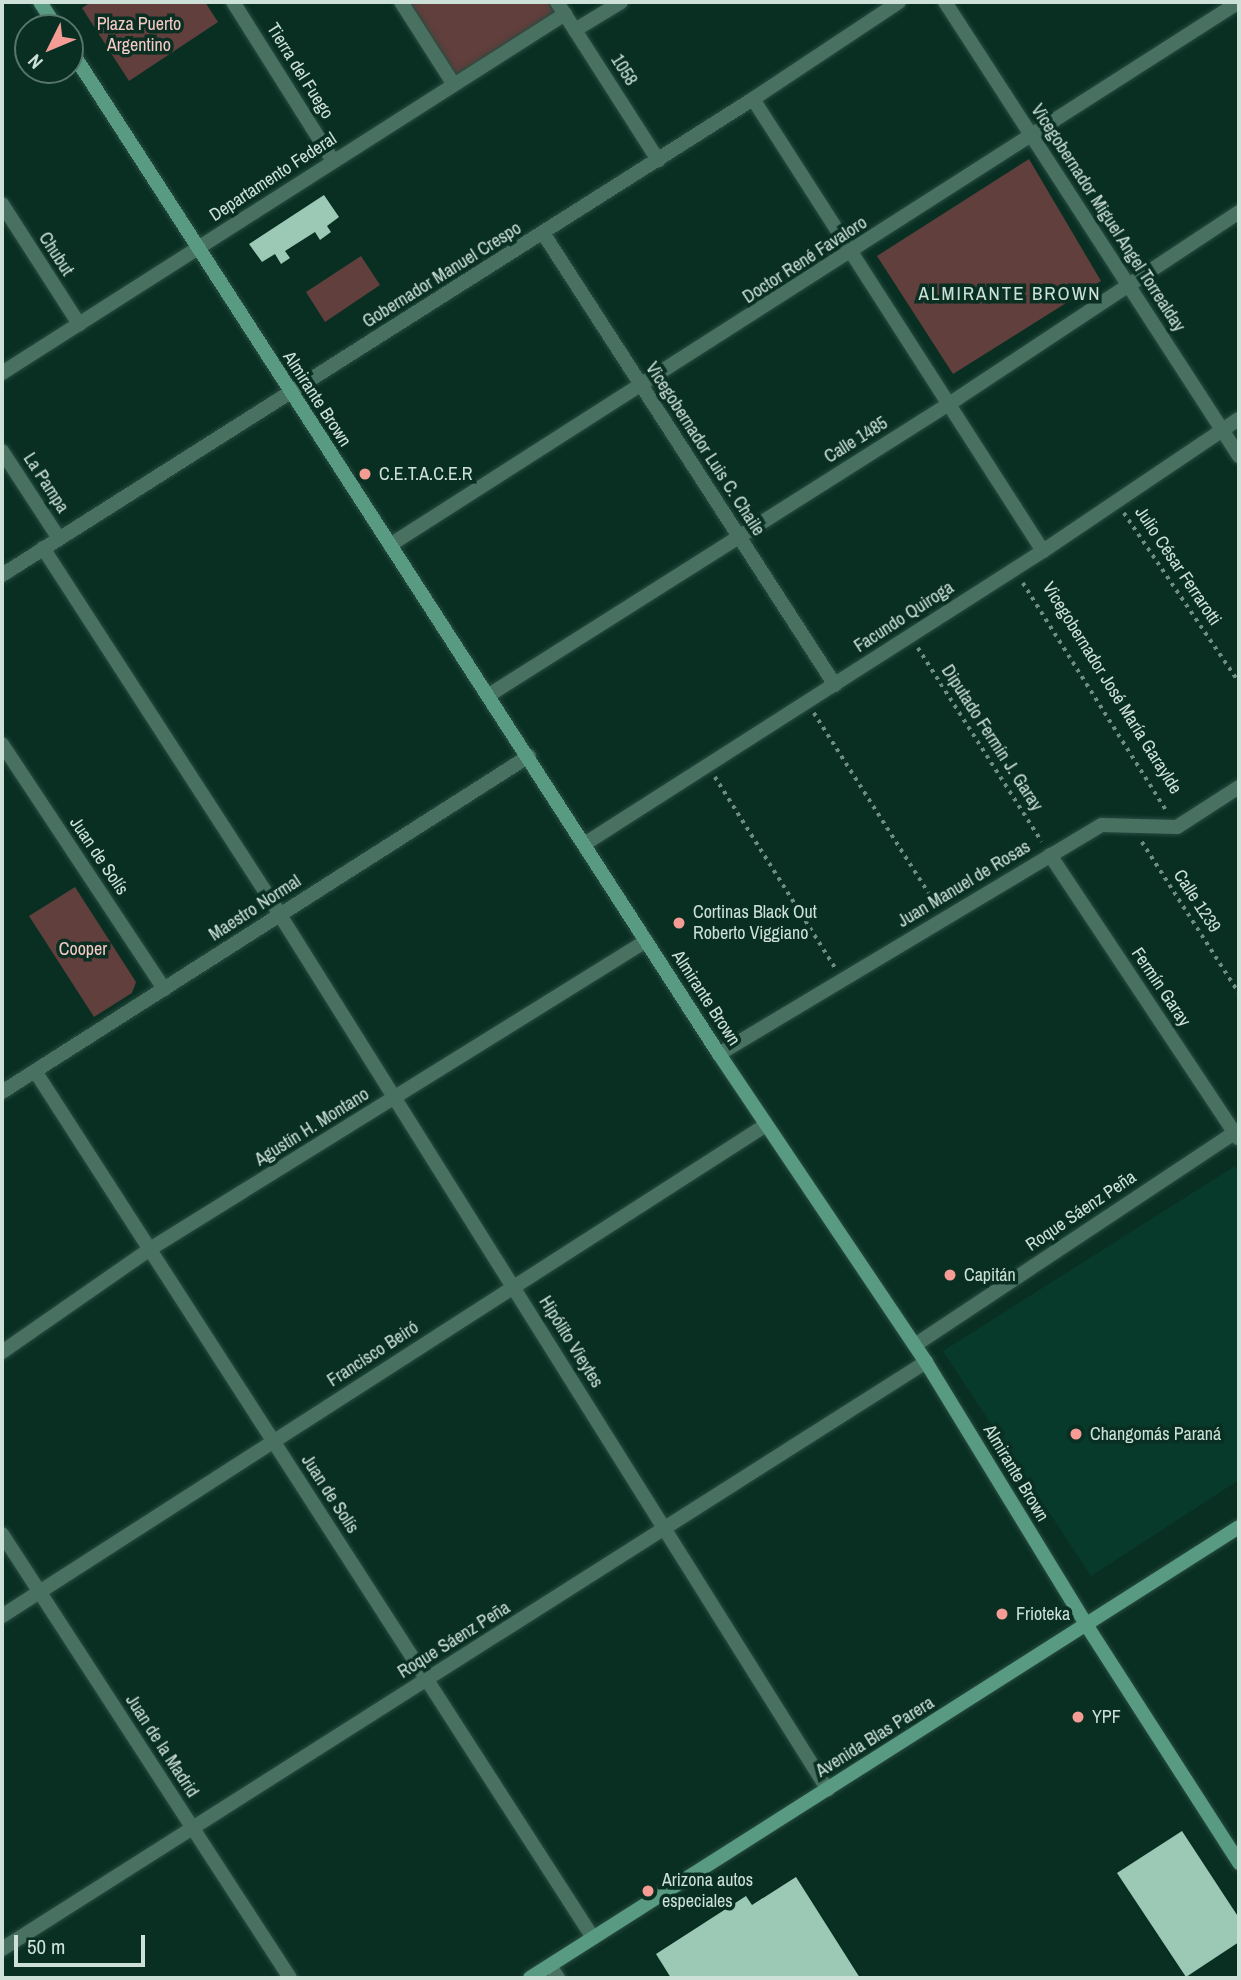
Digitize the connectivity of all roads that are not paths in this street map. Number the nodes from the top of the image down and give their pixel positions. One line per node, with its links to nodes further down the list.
1 (233, 2): 14 (street, Tierra del Fuego)
2 (401, 2): 10 (street)
3 (621, 2): 8 (street)
4 (899, 2): 11 (street, Gobernador Manuel Crespo)
5 (945, 2): 12 (street, Vicegobernador Miguel Angel Torrealday)
6 (1238, 2): 12 (street, Doctor René Favaloro)
7 (561, 8): 8 (street, 1058); 10 (street, Departamento Federal)
8 (575, 30): 13 (street, 1058)
9 (84, 71): 18 (main road, Almirante Brown)
10 (454, 85): 14 (street, Departamento Federal)
11 (753, 99): 13 (street, Gobernador Manuel Crespo); 19 (street)
12 (1031, 135): 19 (street, Doctor René Favaloro); 20 (street, Vicegobernador Miguel Angel Torrealday)
13 (658, 160): 17 (street, Gobernador Manuel Crespo)
14 (334, 161): 18 (street, Departamento Federal)
15 (2, 204): 21 (street, Chubut)
16 (1239, 212): 20 (street, Calle 1485)
17 (543, 233): 23 (street, Vicegobernador Luis C. Chaile); 24 (street, Gobernador Manuel Crespo)
18 (197, 249): 21 (street, Departamento Federal); 24 (main road, Almirante Brown)
19 (852, 253): 23 (street, Doctor René Favaloro); 25 (street)
20 (1128, 284): 25 (street, Calle 1485); 27 (street, Vicegobernador Miguel Angel Torrealday)
21 (79, 324): 22 (street, Departamento Federal)
22 (2, 373)
23 (642, 387): 31 (street, Vicegobernador Luis C. Chaile); 32 (street, Doctor René Favaloro)
24 (290, 394): 30 (street, Gobernador Manuel Crespo); 32 (main road, Almirante Brown)
25 (948, 404): 31 (street, Calle 1485); 34 (street)
26 (1239, 419): 27 (street, Facundo Quiroga)
27 (1223, 430): 29 (street, Vicegobernador Miguel Angel Torrealday); 34 (street, Facundo Quiroga)
28 (2, 451): 30 (street, La Pampa)
29 (1239, 456)
30 (58, 537): 33 (street, Gobernador Manuel Crespo)
31 (739, 537): 36 (street, Vicegobernador Luis C. Chaile); 37 (street, Calle 1485)
32 (390, 545): 37 (main road, Almirante Brown)
33 (43, 548): 35 (street, Gobernador Manuel Crespo); 43 (street, Hipólito Vieytes)
34 (1043, 551): 36 (street, Facundo Quiroga)
35 (2, 575)
36 (835, 685): 41 (street, Facundo Quiroga)
37 (489, 695): 39 (main road, Almirante Brown)
38 (2, 744): 45 (street, Juan de Solís)
39 (529, 757): 41 (main road, Almirante Brown); 43 (street, Maestro Normal)
40 (1239, 787): 42 (street, Juan Manuel de Rosas)
41 (586, 843): 44 (main road, Almirante Brown)
42 (1051, 855): 46 (street, Juan Manuel de Rosas); 51 (street, Fermín Garay)
43 (280, 915): 45 (street, Maestro Normal); 49 (street, Hipólito Vieytes)
44 (646, 941): 46 (main road, Almirante Brown); 49 (street, Agustín H. Montano)
45 (164, 989): 47 (street, Maestro Normal)
46 (719, 1054): 50 (main road, Almirante Brown)
47 (35, 1071): 48 (street, Maestro Normal); 52 (street, Juan de Solís)
48 (2, 1092)
49 (395, 1098): 52 (street, Agustín H. Montano); 53 (street, Hipólito Vieytes)
50 (766, 1125): 53 (street, Francisco Beiró); 54 (main road, Almirante Brown)
51 (1237, 1136): 54 (street, Roque Sáenz Peña)
52 (150, 1250): 55 (street, Agustín H. Montano); 57 (street, Juan de Solís)
53 (513, 1286): 57 (street, Francisco Beiró); 59 (street, Hipólito Vieytes)
54 (915, 1345): 56 (main road, Almirante Brown)
55 (2, 1352)
56 (926, 1362): 59 (street, Roque Sáenz Peña); 63 (main road, Almirante Brown)
57 (273, 1441): 61 (street, Francisco Beiró); 64 (street, Juan de Solís)
58 (1239, 1527): 63 (main road, Avenida Blas Parera)
59 (665, 1530): 64 (street, Roque Sáenz Peña); 65 (street, Hipólito Vieytes)
60 (2, 1534): 61 (street, Juan de la Madrid)
61 (39, 1592): 62 (street, Francisco Beiró); 66 (street, Juan de la Madrid)
62 (2, 1616)
63 (1087, 1626): 65 (main road, Avenida Blas Parera); 67 (main road, Almirante Brown)
64 (426, 1679): 66 (street, Roque Sáenz Peña); 68 (street, Juan de Solís)
65 (828, 1790): 68 (main road, Avenida Blas Parera)
66 (192, 1828): 69 (street, Roque Sáenz Peña); 71 (street, Juan de la Madrid)
67 (1239, 1863)
68 (593, 1938): 70 (main road, Avenida Blas Parera)
69 (2, 1949)
70 (554, 1972): 72 (main road, Avenida Blas Parera)
71 (290, 1978)
72 (530, 1978)

